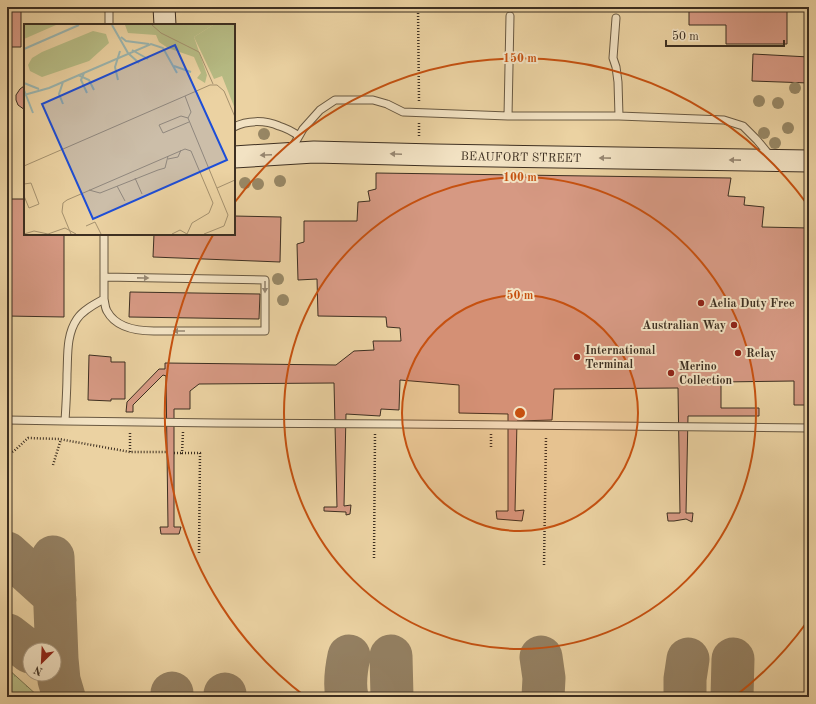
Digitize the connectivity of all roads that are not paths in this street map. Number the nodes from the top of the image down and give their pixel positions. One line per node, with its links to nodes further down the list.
1 (109, 7): 5 (lane)
2 (164, 7): 6 (street)
3 (510, 16): 7 (lane)
4 (616, 18): 8 (lane)
5 (108, 24)
6 (165, 24)
7 (508, 116): 8 (lane); 10 (lane)
8 (619, 116): 13 (lane)
9 (235, 126): 10 (lane)
10 (299, 136): 11 (lane)
11 (288, 154): 12 (street, BEAUFORT STREET, one-way to 12); 13 (street, BEAUFORT STREET, one-way to 11)
12 (235, 157)
13 (774, 160): 14 (street, BEAUFORT STREET)
14 (809, 161)
15 (104, 235): 16 (lane)
16 (104, 277): 17 (lane); 17 (lane, one-way to 17)
17 (104, 299): 19 (lane)
18 (7, 420): 19 (lane)
19 (65, 421): 20 (lane)
20 (809, 428)

